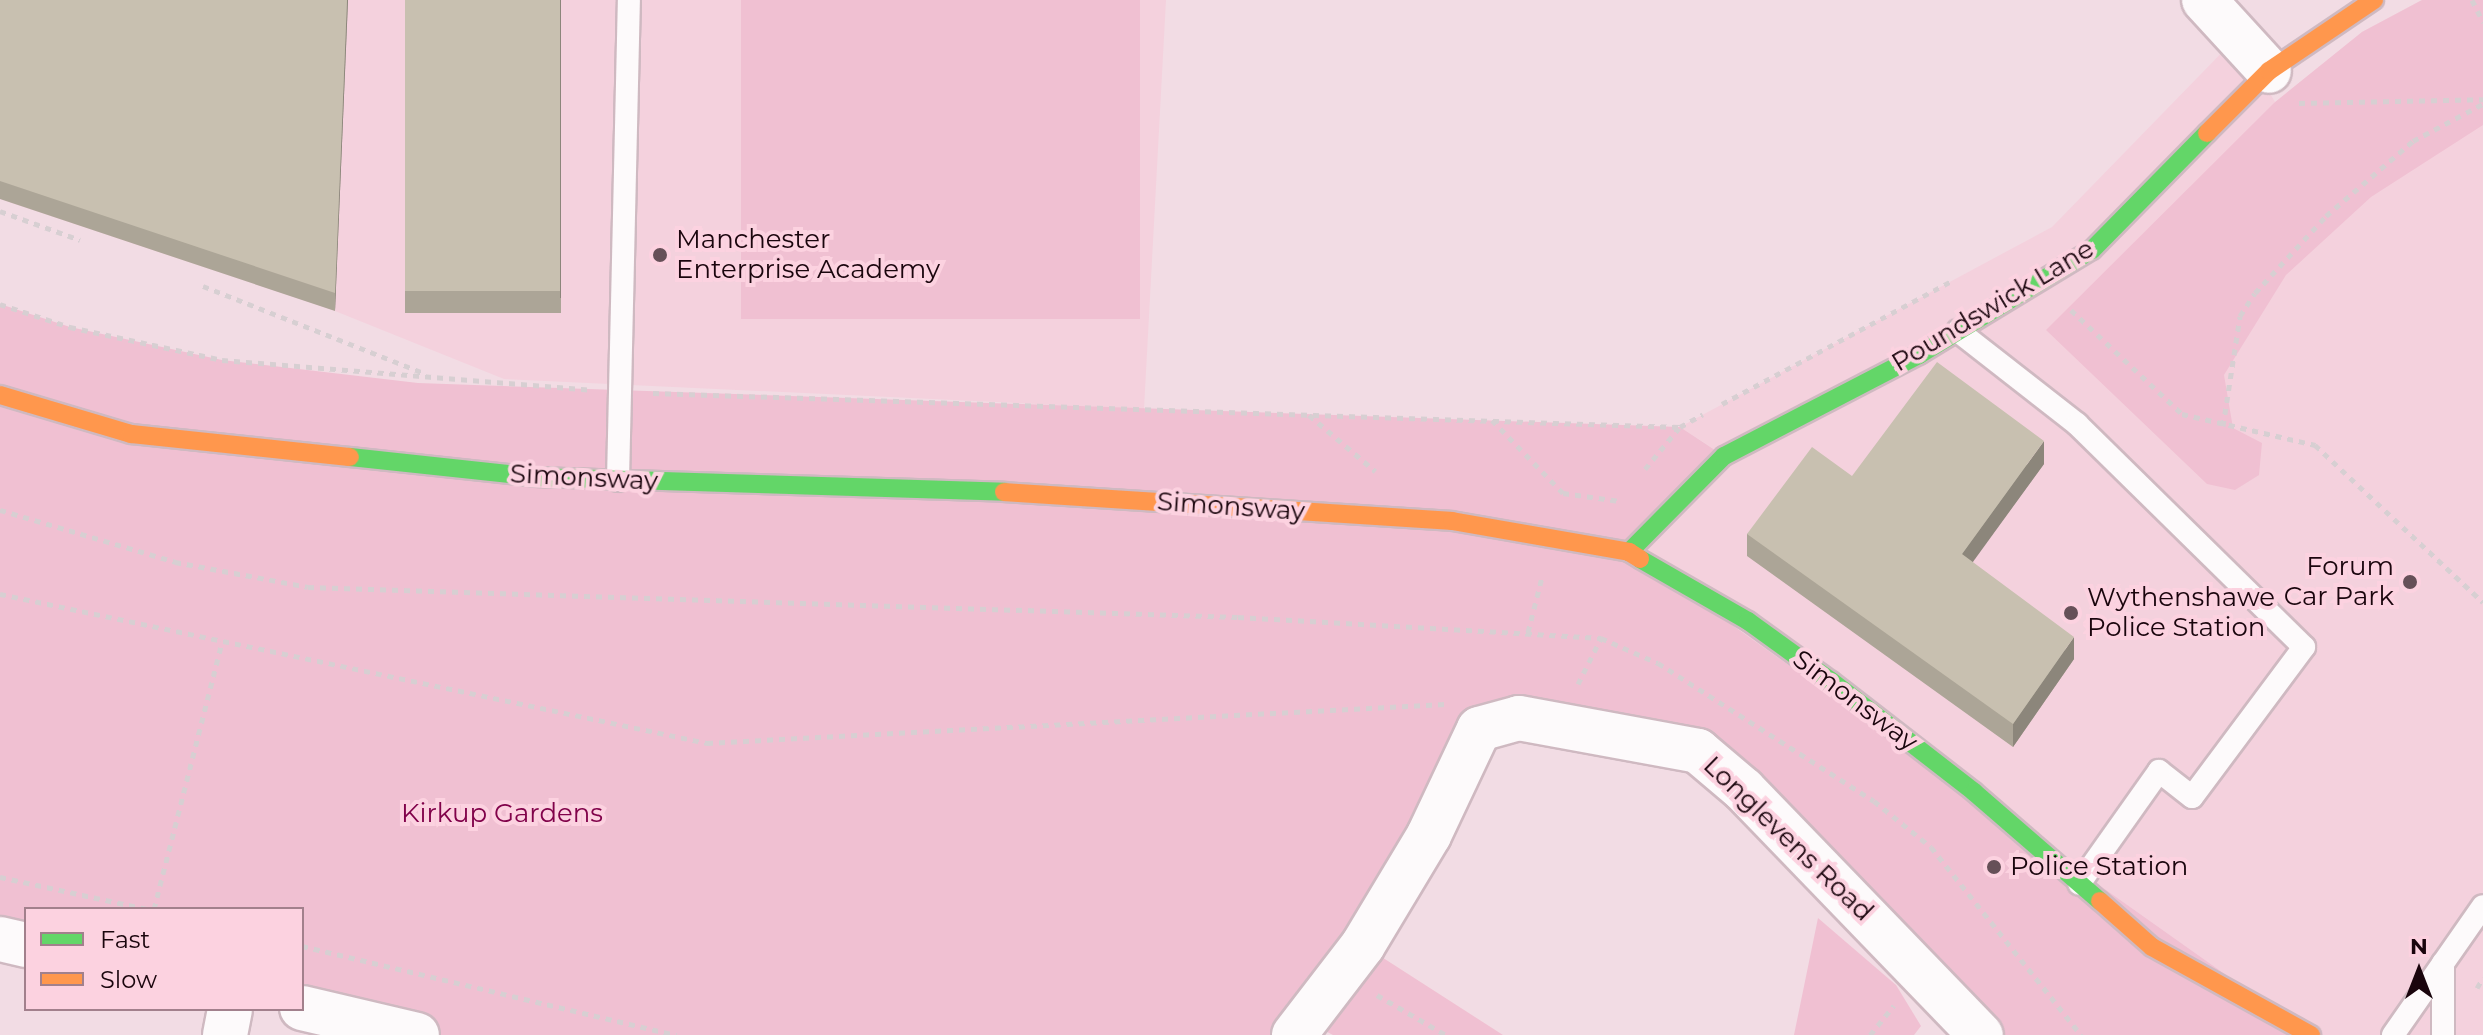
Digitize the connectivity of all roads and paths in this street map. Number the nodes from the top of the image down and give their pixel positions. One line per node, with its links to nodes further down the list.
1 (629, 0): 21 (lane)
2 (2204, 0): 6 (street)
3 (2374, 0): 6 (street, Poundswick Lane)
4 (2472, 0): 5 (path)
5 (2483, 22)
6 (2262, 78): 7 (path); 10 (street, Poundswick Lane)
7 (2483, 102): 17 (path)
8 (0, 211): 9 (path)
9 (80, 240)
10 (2045, 278): 13 (street, Poundswick Lane); 17 (path)
11 (1956, 279): 18 (path)
12 (203, 286): 14 (path)
13 (1958, 331): 26 (street, Poundswick Lane); 34 (lane)
14 (432, 376)
15 (0, 395): 21 (street, Simonsway)
16 (1492, 420): 18 (path); 19 (path); 24 (path)
17 (2223, 426): 28 (path)
18 (1680, 427): 20 (path)
19 (1379, 475)
20 (1640, 476)
21 (618, 480): 26 (street, Simonsway)
22 (1630, 489): 24 (path)
23 (1548, 492): 24 (path)
24 (1563, 493)
25 (0, 510): 29 (path)
26 (1629, 552): 34 (street, Simonsway)
27 (0, 594): 30 (path)
28 (2483, 602)
29 (1601, 638): 31 (path); 49 (path)
30 (222, 642): 32 (path); 37 (path)
31 (1559, 722): 32 (street, Longlevens Road); 48 (street, Longlevens Road)
32 (1479, 729): 40 (street)
33 (0, 877): 36 (path)
34 (2079, 884): 50 (street, Simonsway)
35 (2483, 906): 39 (lane)
36 (138, 907)
37 (155, 907)
38 (304, 946): 45 (path)
39 (2443, 963): 51 (lane); 52 (lane)
40 (1340, 973): 46 (street); 47 (path)
41 (304, 1008): 44 (street)
42 (230, 1011): 43 (street)
43 (225, 1035)
44 (417, 1035)
45 (677, 1035)
46 (1294, 1035)
47 (1446, 1035)
48 (1981, 1035)
49 (2081, 1035)
50 (2311, 1035)
51 (2393, 1035)
52 (2443, 1035)

